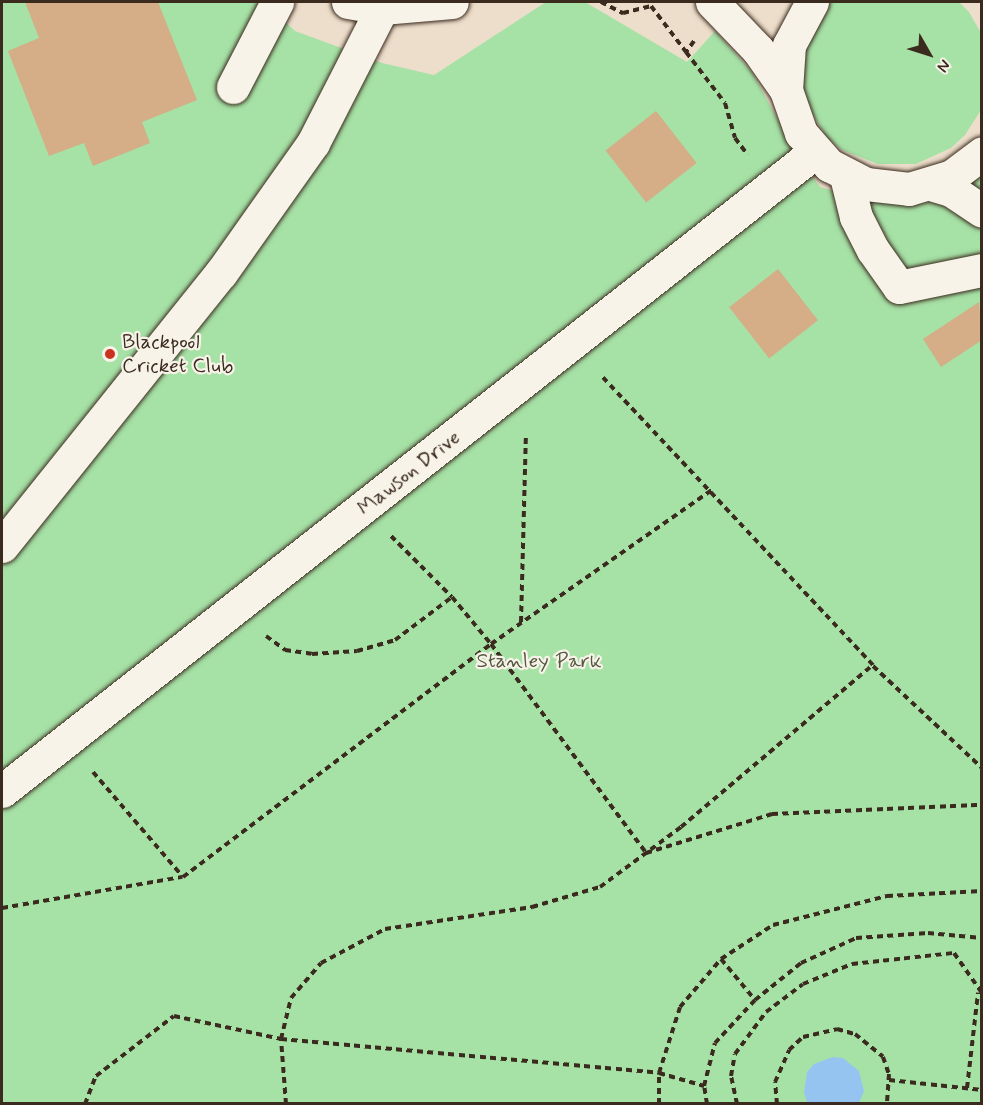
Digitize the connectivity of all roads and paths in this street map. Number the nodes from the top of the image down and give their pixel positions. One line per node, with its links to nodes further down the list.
1 (278, 2): 9 (street)
2 (348, 2): 7 (street)
3 (452, 2): 7 (street)
4 (601, 2): 8 (path)
5 (812, 2): 10 (street)
6 (715, 4): 8 (path); 10 (street)
7 (382, 8): 22 (street)
8 (686, 52): 15 (path)
9 (233, 87)
10 (786, 90): 11 (street)
11 (815, 152): 13 (street); 15 (street, Mawson Drive)
12 (981, 153): 14 (street)
13 (846, 176): 14 (street); 17 (street)
14 (930, 184): 16 (street)
15 (773, 186): 30 (street, Mawson Drive)
16 (981, 211)
17 (981, 270)
18 (602, 375): 20 (path)
19 (526, 433): 24 (path)
20 (712, 490): 24 (path); 27 (path)
21 (393, 539): 23 (path)
22 (2, 546)
23 (452, 597): 25 (path); 26 (path)
24 (521, 622): 26 (path)
25 (265, 635)
26 (491, 644): 32 (path); 33 (path)
27 (873, 665): 28 (path); 32 (path)
28 (981, 768)
29 (93, 772): 33 (path)
30 (2, 791)
31 (981, 805): 32 (path)
32 (646, 853): 40 (path)
33 (183, 877): 35 (path)
34 (981, 891): 37 (path)
35 (2, 908)
36 (981, 938): 39 (path)
37 (721, 959): 39 (path); 41 (path)
38 (980, 993): 44 (path); 50 (path)
39 (755, 1000): 43 (path)
40 (281, 1039): 41 (path); 46 (path); 47 (path)
41 (659, 1073): 43 (path); 48 (path)
42 (889, 1080): 44 (path); 51 (path); 52 (path)
43 (704, 1086): 49 (path)
44 (967, 1088): 45 (path)
45 (981, 1090)
46 (85, 1104)
47 (286, 1104)
48 (659, 1104)
49 (707, 1104)
50 (737, 1104)
51 (777, 1104)
52 (887, 1104)

